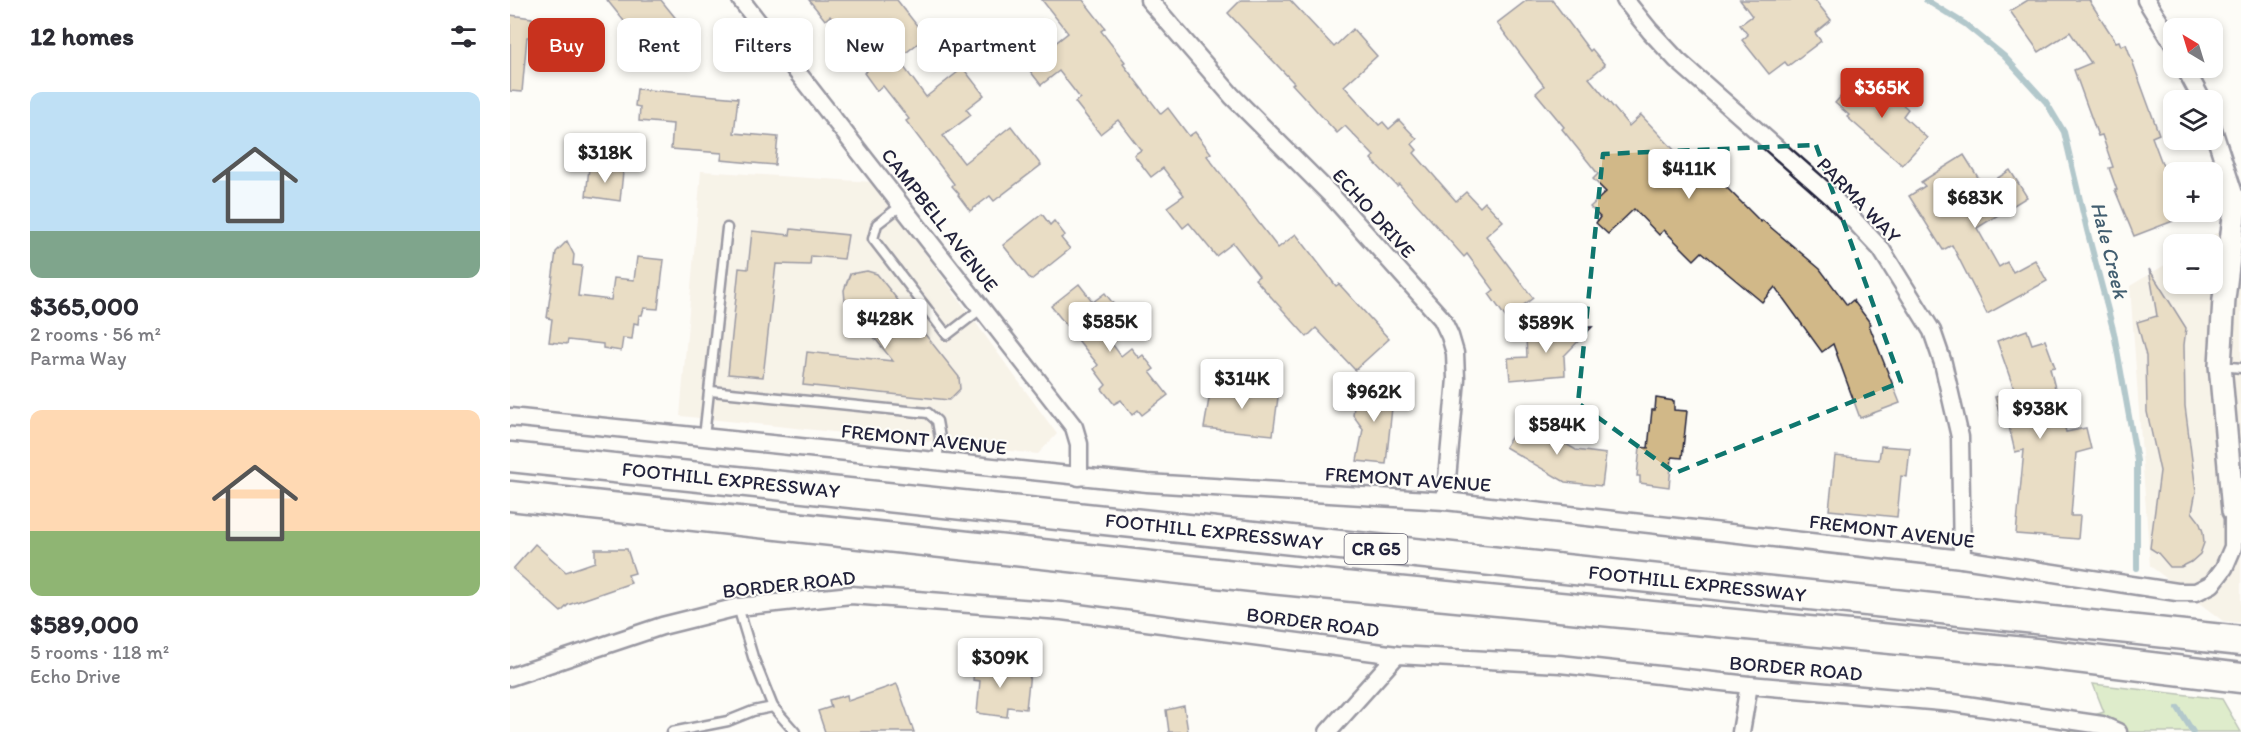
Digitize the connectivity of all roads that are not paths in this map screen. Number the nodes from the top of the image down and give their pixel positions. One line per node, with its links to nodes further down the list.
1 (741, 0): 8 (street, CAMPBELL AVENUE)
2 (1149, 0): 19 (street, ECHO DRIVE)
3 (1625, 0): 21 (street, PARMA WAY)
4 (2146, 0): 5 (street)
5 (2163, 27)
6 (2221, 150): 7 (street)
7 (2239, 200): 11 (street)
8 (902, 205): 10 (street, CAMPBELL AVENUE); 10 (lane)
9 (727, 228): 12 (lane)
10 (982, 308): 17 (street, CAMPBELL AVENUE)
11 (2230, 367): 20 (street)
12 (711, 391): 14 (lane); 16 (lane)
13 (510, 417): 14 (street, FREMONT AVENUE)
14 (704, 437): 16 (street, FREMONT AVENUE)
15 (510, 457): 23 (highway, FOOTHILL EXPRESSWAY / CR G5)
16 (937, 461): 17 (street, FREMONT AVENUE)
17 (1079, 477): 19 (street, FREMONT AVENUE)
18 (510, 496): 26 (highway, FOOTHILL EXPRESSWAY / CR G5)
19 (1445, 501): 21 (street, FREMONT AVENUE)
20 (2237, 512): 21 (street, FREMONT AVENUE)
21 (1962, 559)
22 (738, 607): 24 (street, BORDER ROAD); 25 (street, BORDER ROAD); 28 (lane)
23 (2241, 640)
24 (1396, 655): 27 (street, BORDER ROAD); 31 (street)
25 (510, 677)
26 (2241, 678)
27 (1749, 685): 32 (street); 33 (street, BORDER ROAD)
28 (773, 707): 29 (lane); 30 (lane)
29 (672, 732)
30 (795, 732)
31 (1328, 732)
32 (1741, 732)
33 (2118, 732)

